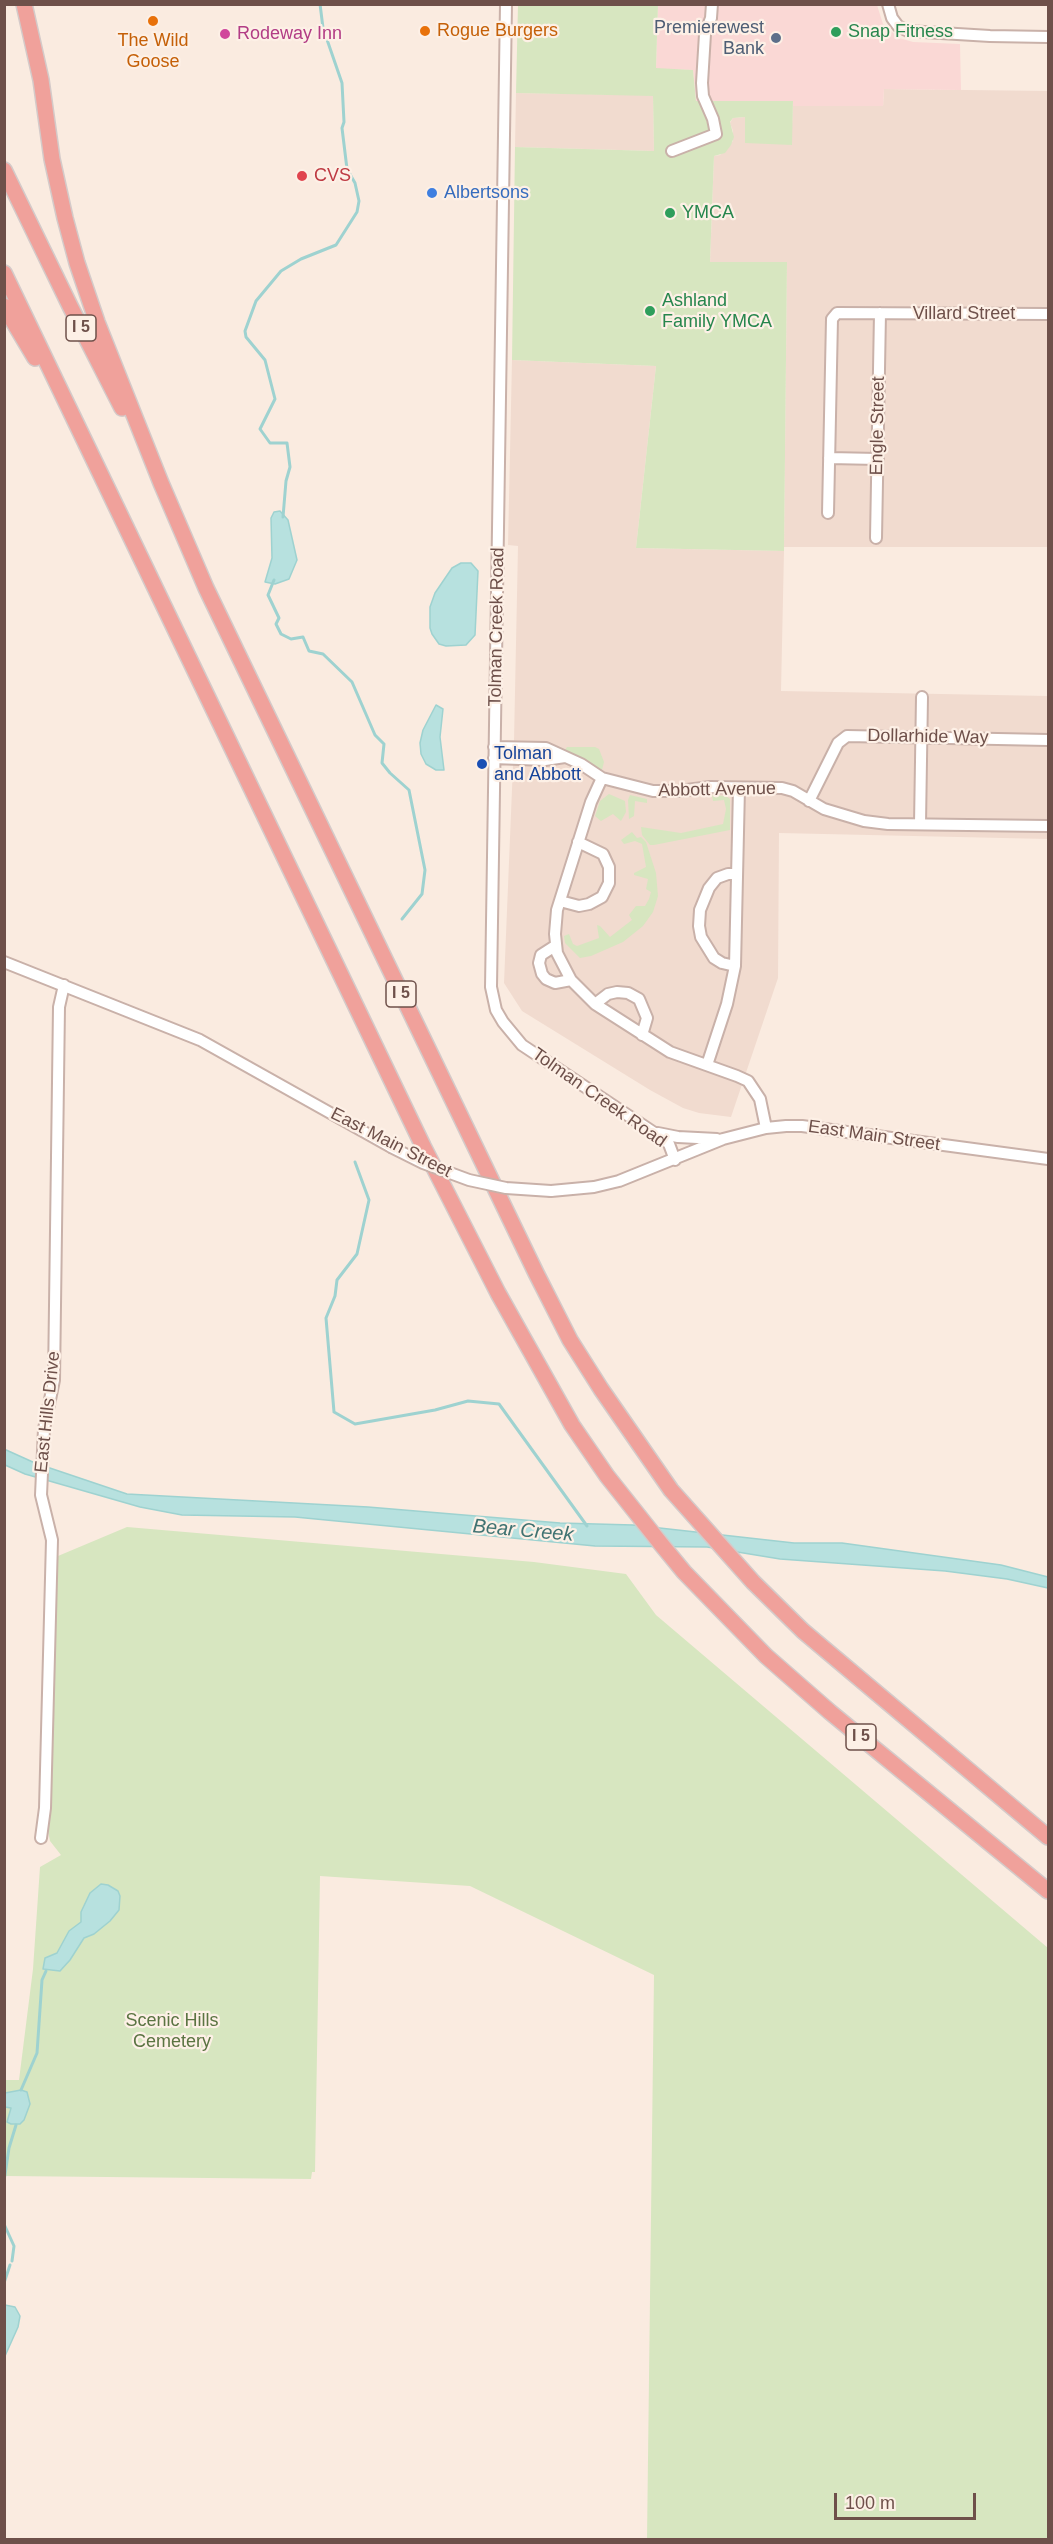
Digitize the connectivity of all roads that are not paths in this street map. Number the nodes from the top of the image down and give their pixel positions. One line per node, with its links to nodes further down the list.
1 (24, 4): 14 (highway)
2 (506, 4): 21 (street, Tolman Creek Road)
3 (712, 4): 6 (street)
4 (888, 4): 5 (street)
5 (1048, 37)
6 (672, 151)
7 (4, 170): 14 (highway, I 5)
8 (4, 273): 15 (highway, I 5)
9 (4, 306): 15 (highway)
10 (880, 313): 11 (street, Villard Street); 12 (street, Villard Street); 13 (street, Engle Street)
11 (1048, 314)
12 (829, 458): 13 (street); 16 (street)
13 (878, 459): 17 (street, Engle Street)
14 (161, 483): 43 (highway, I 5)
15 (115, 506): 45 (highway, I 5)
16 (828, 513)
17 (876, 538)
18 (922, 697): 19 (street)
19 (921, 737): 20 (street, Dollarhide Way); 24 (street, Dollarhide Way); 25 (street)
20 (1048, 740)
21 (494, 753): 22 (street, Abbott Avenue); 39 (street, Tolman Creek Road)
22 (602, 778): 23 (street, Abbott Avenue); 27 (street)
23 (739, 788): 24 (street, Abbott Avenue); 28 (street)
24 (809, 801): 25 (street, Abbott Avenue)
25 (920, 824): 26 (street, Abbott Avenue)
26 (1048, 826)
27 (578, 842): 29 (street); 29 (street)
28 (737, 874): 32 (street); 32 (street)
29 (560, 901): 30 (street)
30 (555, 946): 33 (street); 33 (street)
31 (4, 962): 34 (street, East Main Street)
32 (735, 966): 37 (street)
33 (571, 980): 35 (street)
34 (64, 985): 42 (street, East Main Street, bridge); 44 (street, East Hills Drive)
35 (596, 1004): 36 (street); 36 (street)
36 (642, 1035): 37 (street)
37 (707, 1065): 38 (street)
38 (766, 1128): 40 (street, East Main Street); 41 (street, East Main Street)
39 (651, 1130): 40 (street); 42 (street, Tolman Creek Road)
40 (723, 1139): 42 (street, East Main Street)
41 (1048, 1159)
42 (675, 1160)
43 (1048, 1837)
44 (41, 1838)
45 (1048, 1891)

